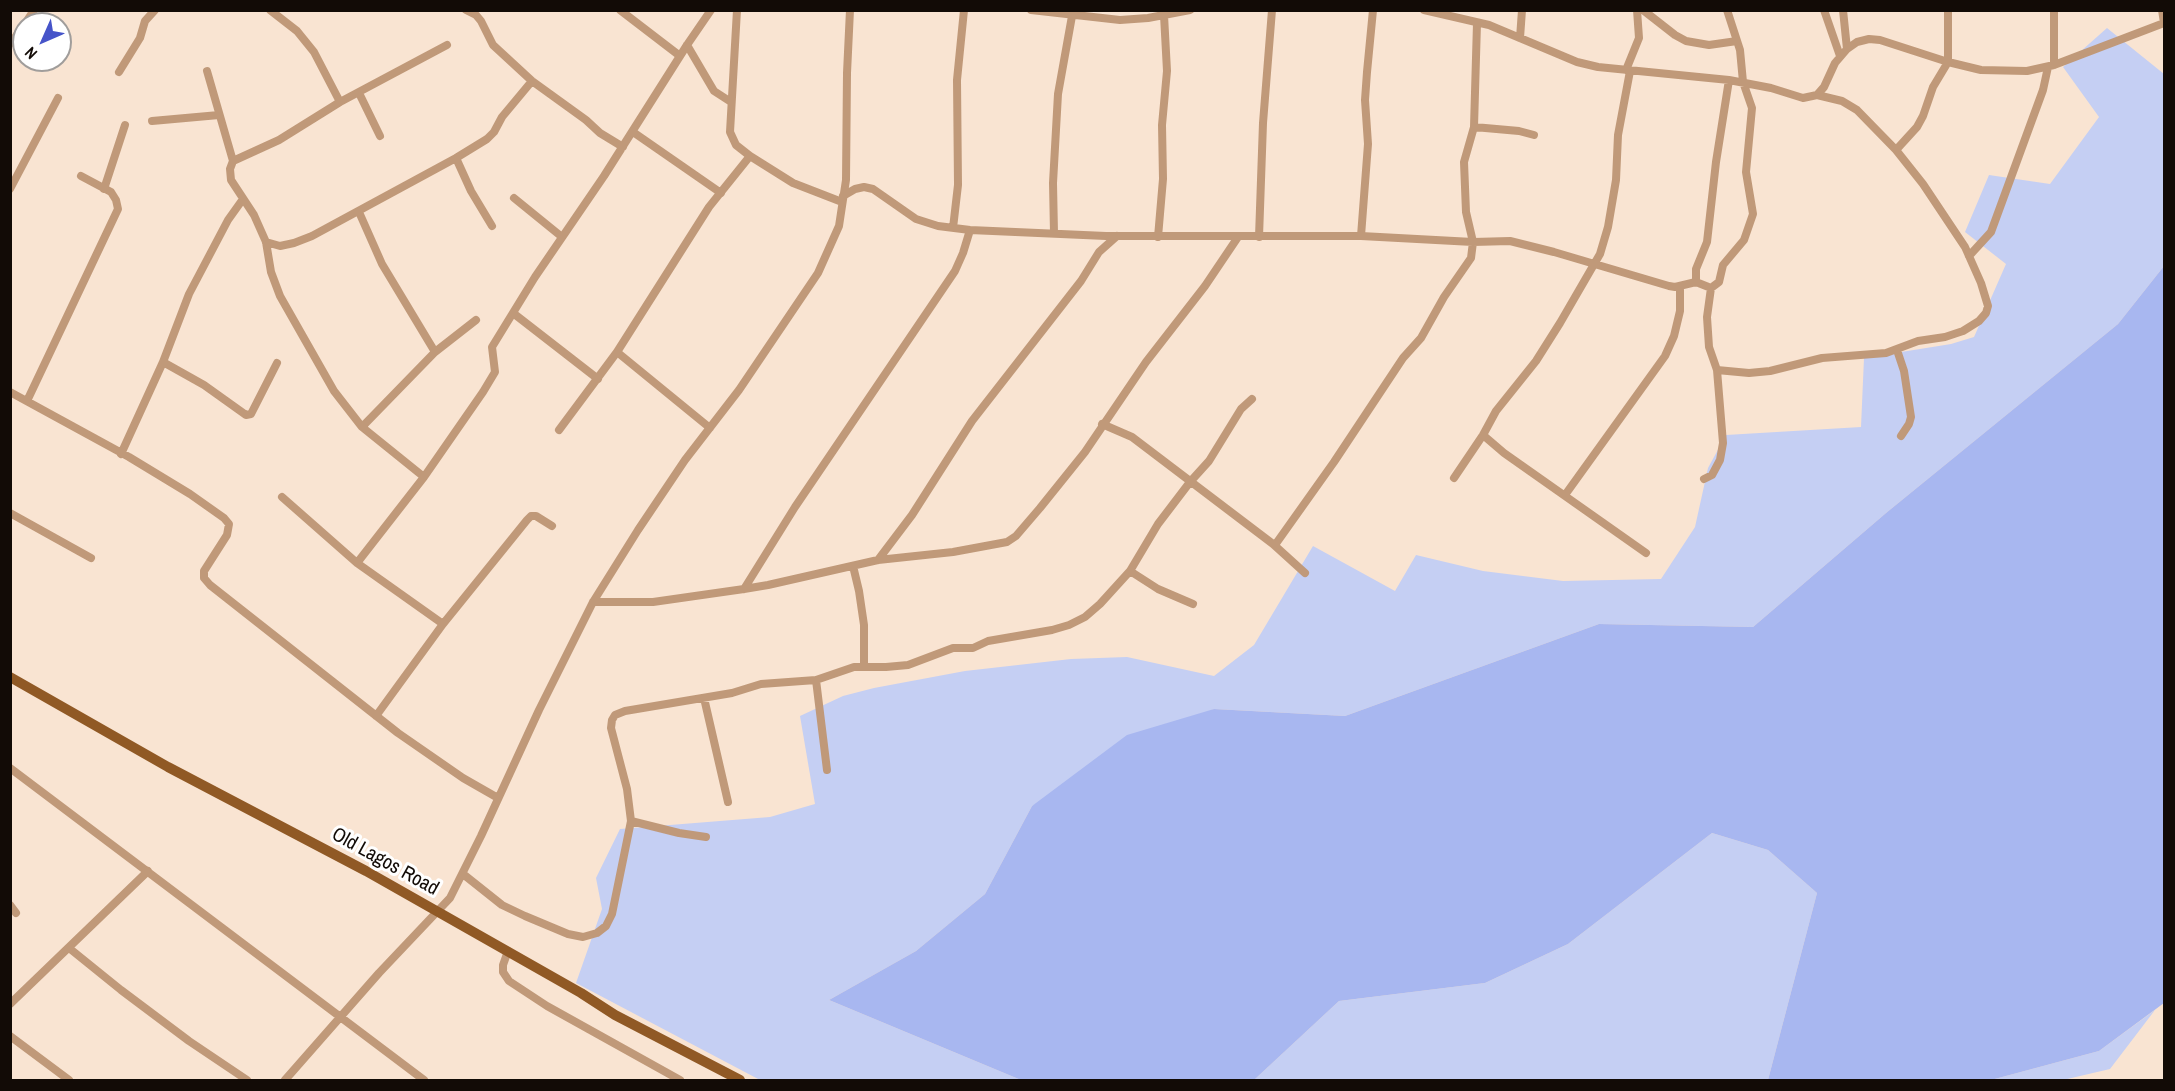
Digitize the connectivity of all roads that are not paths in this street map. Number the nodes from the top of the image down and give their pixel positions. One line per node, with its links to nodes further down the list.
1 (155, 10): 38 (street)
2 (270, 10): 45 (street)
3 (466, 10): 40 (street)
4 (620, 10): 33 (street)
5 (711, 10): 31 (street)
6 (737, 10): 46 (street)
7 (850, 10): 65 (street)
8 (964, 10): 68 (street)
9 (1031, 10): 25 (street)
10 (1190, 10): 24 (street)
11 (1272, 10): 77 (street)
12 (1373, 10): 73 (street)
13 (1424, 10): 26 (street)
14 (1522, 10): 28 (street)
15 (1637, 10): 37 (street)
16 (1643, 10): 29 (street)
17 (1727, 10): 29 (street)
18 (1824, 10): 32 (street)
19 (1843, 10): 32 (street)
20 (1948, 10): 34 (street)
21 (2054, 10): 35 (street)
22 (2163, 10): 27 (street)
23 (1090, 13): 24 (street); 25 (street)
24 (1164, 15): 75 (street)
25 (1072, 16): 70 (street)
26 (1477, 23): 28 (street); 50 (street)
27 (2164, 23): 35 (street)
28 (1520, 38): 37 (street)
29 (1737, 41): 41 (street)
30 (447, 45): 42 (street)
31 (687, 45): 33 (street); 46 (street)
32 (1844, 52): 34 (street); 43 (street)
33 (680, 56): 51 (street)
34 (1948, 63): 35 (street); 55 (street)
35 (2051, 66): 81 (street)
36 (207, 71): 47 (street)
37 (1628, 71): 39 (street); 82 (street)
38 (119, 72)
39 (1729, 80): 41 (street); 83 (street)
40 (532, 81): 54 (street); 57 (street)
41 (1743, 82): 43 (street); 85 (street)
42 (359, 93): 45 (street); 53 (street)
43 (1817, 94): 55 (street)
44 (58, 98): 60 (street)
45 (340, 102): 58 (street)
46 (731, 102): 56 (street)
47 (219, 116): 48 (street); 58 (street)
48 (152, 121)
49 (125, 124): 61 (street)
50 (1474, 127): 52 (street); 79 (street)
51 (633, 132): 54 (street); 62 (street)
52 (1534, 135)
53 (380, 136)
54 (624, 147): 74 (street)
55 (1896, 150): 81 (street)
56 (750, 156): 62 (street); 65 (street)
57 (456, 158): 66 (street); 67 (street)
58 (234, 161): 63 (street)
59 (81, 176): 61 (street)
60 (10, 189)
61 (104, 189): 97 (street)
62 (721, 193): 90 (street)
63 (243, 198): 78 (street); 91 (street)
64 (514, 198): 74 (street)
65 (843, 199): 68 (street); 100 (street)
66 (359, 212): 78 (street); 89 (street)
67 (492, 226)
68 (952, 228): 69 (street)
69 (970, 230): 70 (street); 123 (street)
70 (1054, 233): 71 (street)
71 (1095, 236): 72 (street); 80 (street)
72 (1117, 236): 75 (street); 80 (street)
73 (1361, 236): 77 (street); 79 (street)
74 (562, 237): 86 (street)
75 (1158, 237): 76 (street)
76 (1238, 237): 77 (street); 98 (street)
77 (1259, 237)
78 (266, 242): 99 (street)
79 (1473, 242): 82 (street); 114 (street)
80 (1099, 252): 113 (street)
81 (1969, 256): 88 (street)
82 (1594, 264): 84 (street); 102 (street)
83 (1696, 282): 84 (street); 85 (street)
84 (1680, 286): 109 (street)
85 (1711, 288): 93 (street)
86 (513, 313): 94 (street); 105 (street)
87 (476, 320): 89 (street)
88 (1897, 350): 93 (street); 103 (street)
89 (435, 352): 99 (street)
90 (617, 352): 94 (street); 100 (street)
91 (163, 362): 92 (street); 104 (street)
92 (276, 363)
93 (1717, 369): 107 (street)
94 (598, 379): 101 (street)
95 (10, 392): 97 (street)
96 (1252, 399): 108 (street)
97 (27, 401): 104 (street)
98 (1102, 424): 108 (street); 116 (street)
99 (362, 427): 105 (street)
100 (710, 428): 124 (street)
101 (559, 430)
102 (1483, 435): 106 (street); 109 (street)
103 (1901, 436)
104 (121, 454): 131 (street)
105 (424, 477): 119 (street)
106 (1454, 478)
107 (1704, 478)
108 (1190, 482): 114 (street); 121 (street)
109 (1565, 495): 115 (street)
110 (282, 497): 119 (street)
111 (10, 513): 117 (street)
112 (552, 526): 126 (street)
113 (894, 540): 116 (street); 118 (street)
114 (1275, 545): 122 (street)
115 (1646, 553)
116 (897, 557): 118 (street)
117 (91, 558)
118 (878, 560): 120 (street)
119 (357, 563): 126 (street)
120 (853, 566): 123 (street); 127 (street)
121 (1130, 571): 125 (street); 127 (street)
122 (1305, 573)
123 (744, 589): 124 (street)
124 (594, 602): 134 (street)
125 (1193, 604)
126 (443, 624): 131 (street)
127 (864, 666): 129 (street)
128 (10, 677): 140 (main road, Old Lagos Road)
129 (816, 680): 130 (street); 133 (street)
130 (704, 698): 135 (street); 136 (street)
131 (376, 716): 134 (street)
132 (10, 768): 138 (street)
133 (827, 770)
134 (498, 798): 139 (street)
135 (728, 802)
136 (631, 821): 137 (street); 139 (street)
137 (706, 837)
138 (148, 872): 141 (street); 144 (street)
139 (462, 874): 140 (street)
140 (437, 912): 142 (main road, Old Lagos Road); 144 (street)
141 (69, 948): 143 (street); 147 (street)
142 (508, 951): 150 (street); 151 (main road, Old Lagos Road)
143 (10, 1004)
144 (341, 1016): 148 (street); 149 (street)
145 (10, 1036): 146 (street)
146 (69, 1080)
147 (247, 1080)
148 (285, 1080)
149 (424, 1080)
150 (680, 1080)
151 (740, 1080)

